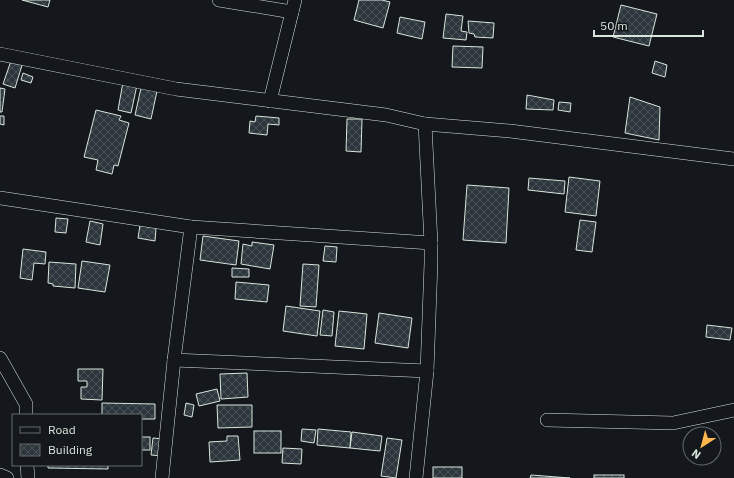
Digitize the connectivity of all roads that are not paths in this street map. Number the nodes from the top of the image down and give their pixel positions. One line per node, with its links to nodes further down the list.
1 (219, 0): 2 (street)
2 (293, 6): 4 (street)
3 (0, 54): 4 (street)
4 (270, 101): 5 (street)
5 (425, 124): 6 (street); 9 (street)
6 (734, 159)
7 (0, 198): 8 (street)
8 (191, 228): 9 (street); 11 (street)
9 (432, 243): 12 (street)
10 (0, 358): 14 (street)
11 (174, 360): 12 (street); 20 (street)
12 (427, 371): 21 (street)
13 (734, 410): 15 (street)
14 (26, 414)
15 (547, 420)
16 (27, 466): 19 (street)
17 (0, 475): 18 (street)
18 (7, 478)
19 (28, 478)
20 (162, 478)
21 (416, 478)

